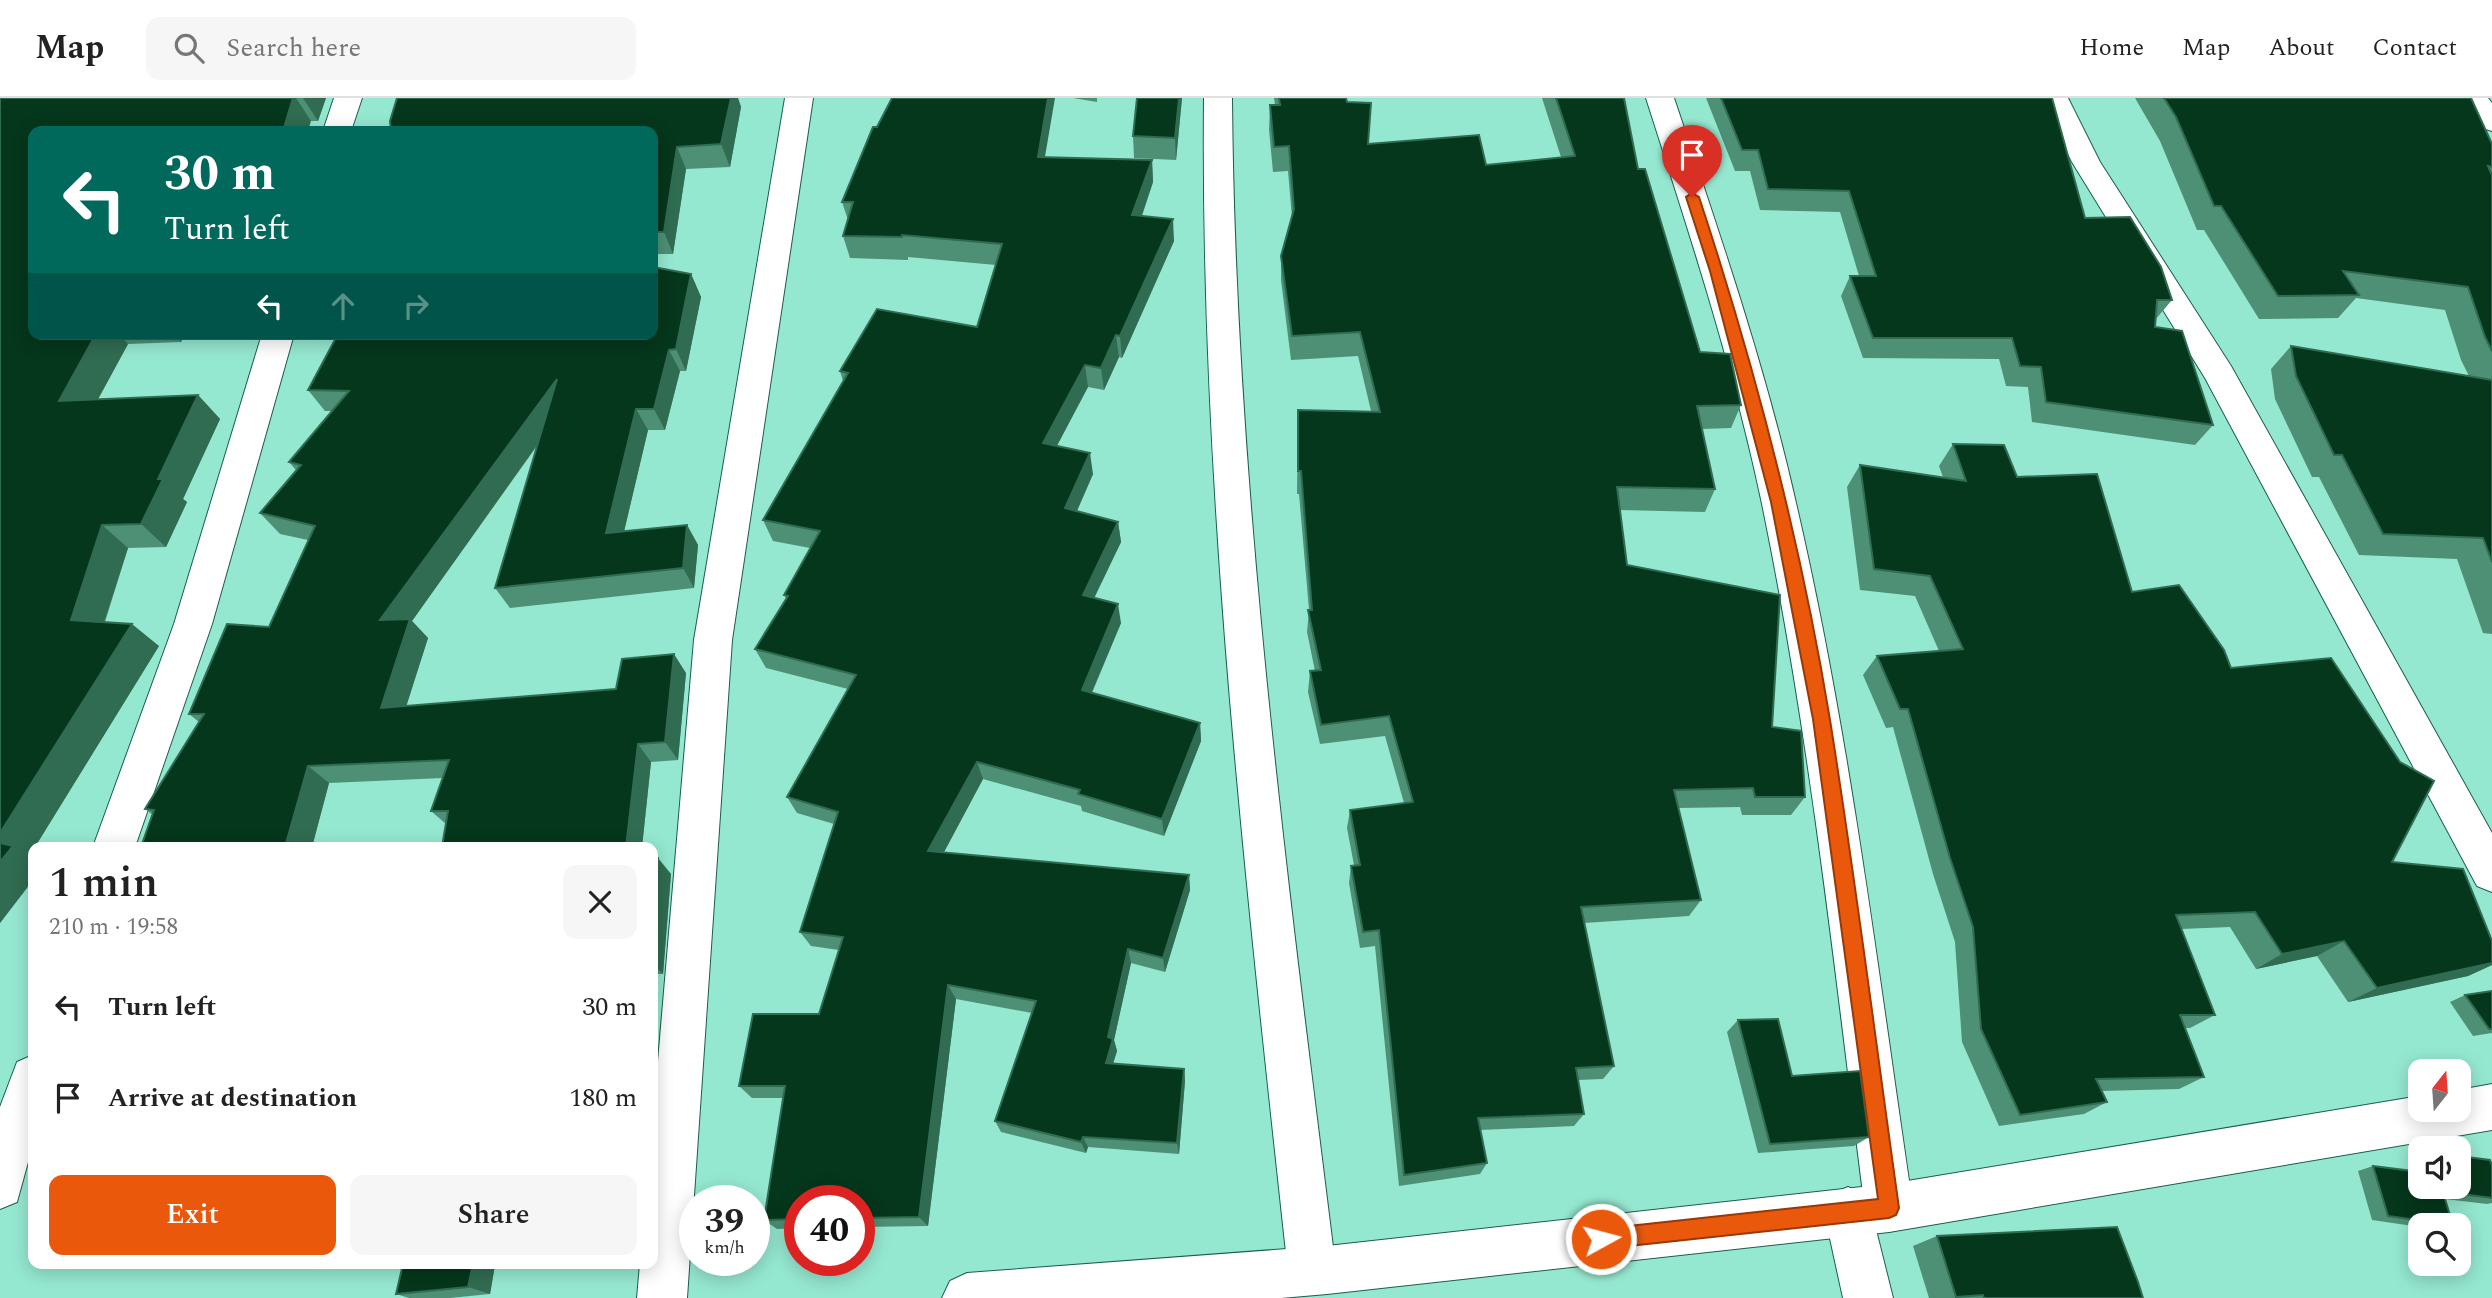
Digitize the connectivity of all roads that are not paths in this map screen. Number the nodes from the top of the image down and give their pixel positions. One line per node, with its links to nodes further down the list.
1 (348, 98): 8 (street)
2 (799, 98): 18 (street)
3 (1218, 98): 16 (street)
4 (1660, 98): 15 (street)
5 (2054, 98): 11 (street)
6 (2474, 98): 7 (street)
7 (2492, 122)
8 (339, 126)
9 (276, 340): 10 (street)
10 (116, 842)
11 (2492, 873)
12 (28, 1092): 14 (street)
13 (2492, 1107): 15 (street)
14 (0, 1185)
15 (1869, 1209): 16 (street); 20 (street)
16 (1312, 1271): 17 (street)
17 (1140, 1291): 19 (street)
18 (662, 1298)
19 (967, 1298)
20 (1868, 1298)

